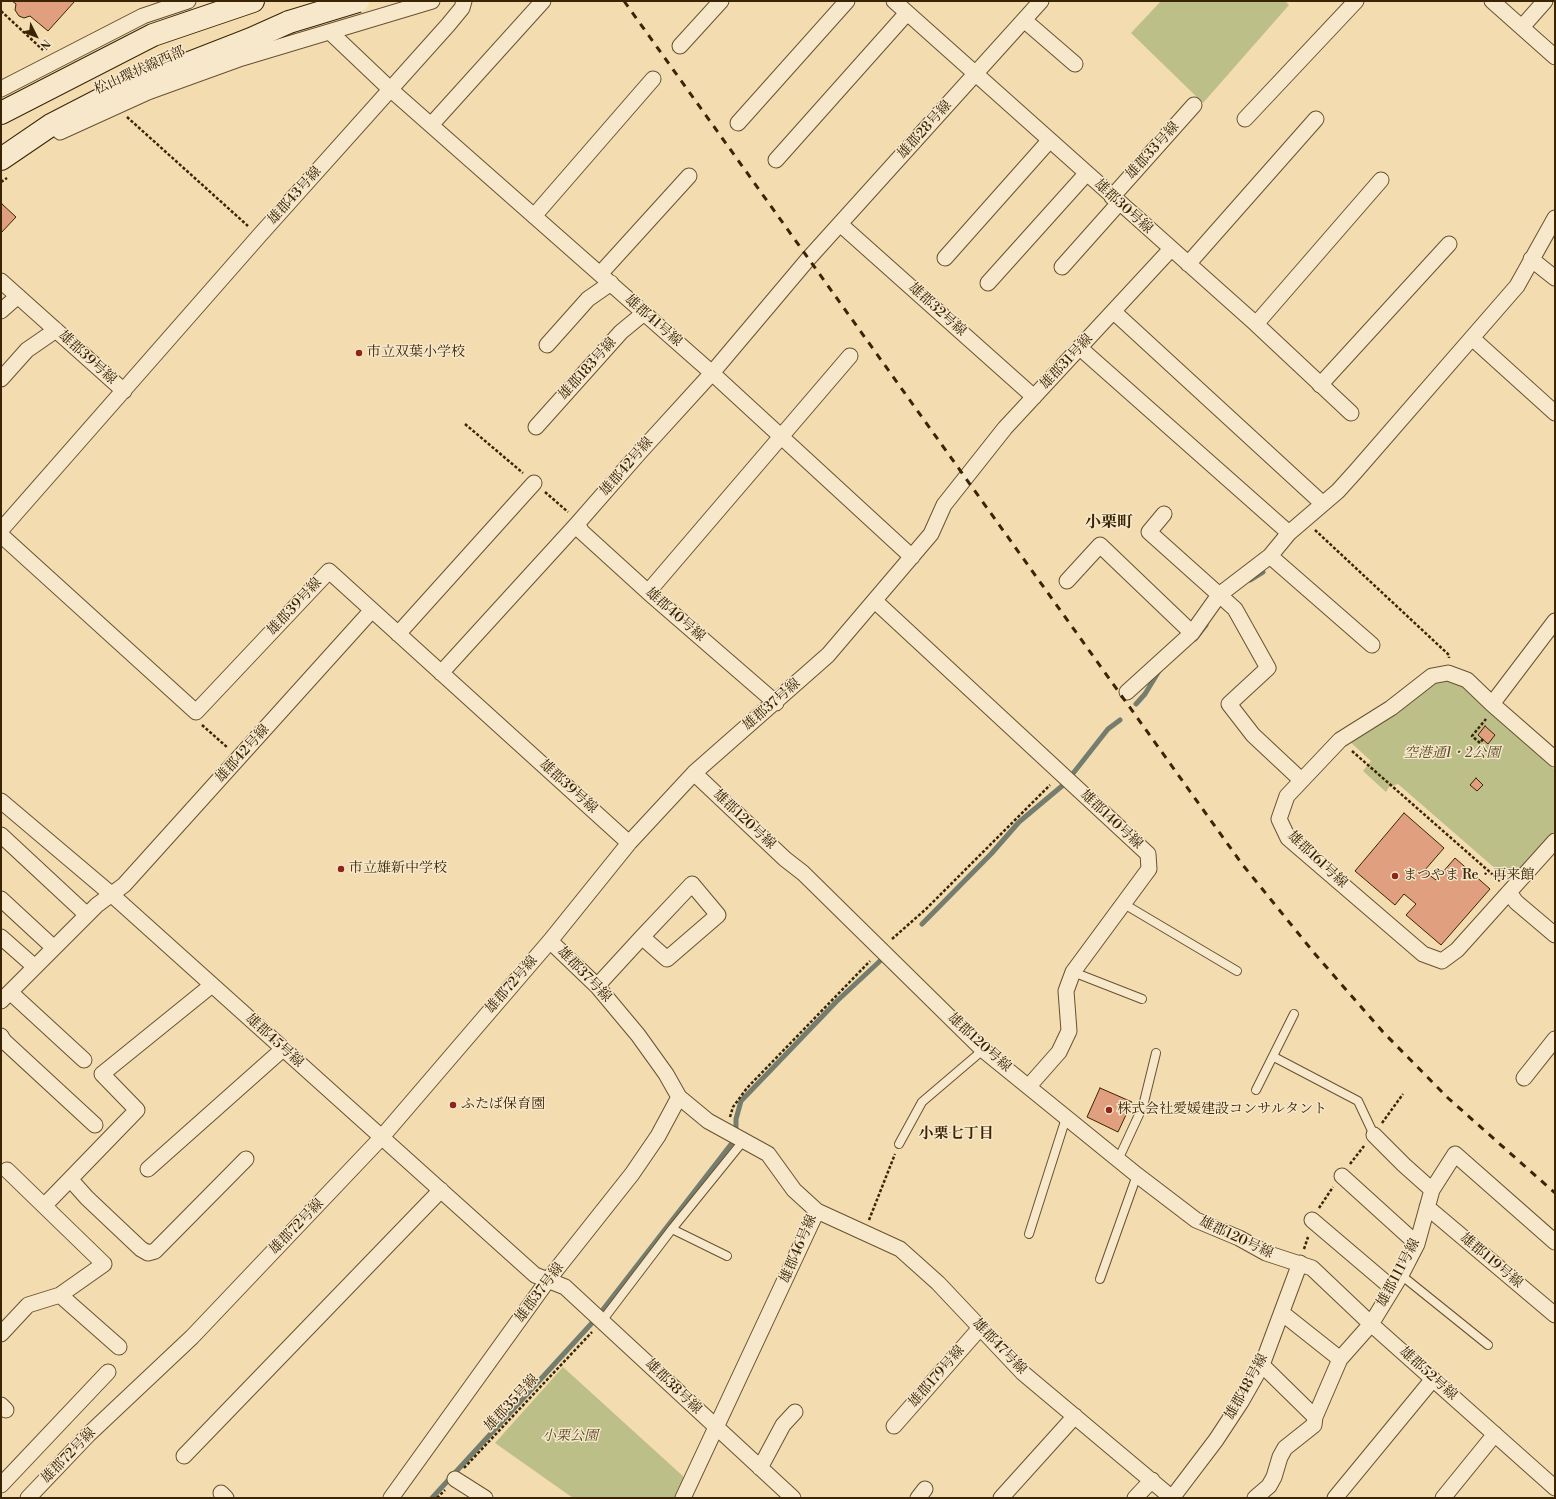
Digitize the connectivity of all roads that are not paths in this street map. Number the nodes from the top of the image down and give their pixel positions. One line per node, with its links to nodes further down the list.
1 (188, 1): 28 (street)
2 (253, 1): 21 (street, 松山環状線西部)
3 (341, 1): 18 (street)
4 (358, 1): 17 (street, bridge)
5 (432, 1): 18 (street)
6 (464, 1): 29 (street, 雄郡43号線)
7 (543, 1): 36 (street)
8 (721, 1): 23 (street)
9 (847, 1): 35 (street)
10 (894, 1): 15 (street, 雄郡30号線)
11 (1041, 1): 16 (street, 雄郡28号線)
12 (1356, 1): 33 (street)
13 (1492, 1): 19 (street)
14 (1545, 1): 19 (street)
15 (907, 13): 26 (street, 雄郡30号線); 40 (street)
16 (1024, 20): 25 (street); 26 (street, 雄郡28号線)
17 (289, 22): 38 (street, 松山環状線西部); 39 (street)
18 (348, 27): 20 (street); 22 (street)
19 (1522, 27): 24 (street)
20 (330, 32): 22 (street, 雄郡41号線); 41 (street)
21 (153, 35): 30 (street); 32 (street, 松山環状線西部)
22 (343, 44): 29 (street, 雄郡41号線)
23 (680, 46)
24 (1555, 57)
25 (1075, 64)
26 (975, 74): 37 (street, 雄郡30号線); 48 (street, 雄郡28号線)
27 (653, 79): 46 (street)
28 (1, 89)
29 (390, 89): 36 (street, 雄郡41号線); 73 (street, 雄郡43号線)
30 (1, 97)
31 (1194, 106): 45 (street, 雄郡33号線)
32 (1, 113)
33 (1245, 119)
34 (1316, 119): 54 (street)
35 (738, 123)
36 (431, 125): 46 (street, 雄郡41号線)
37 (1049, 140): 42 (street, 雄郡30号線); 52 (street)
38 (1, 144)
39 (1, 159)
40 (776, 160)
41 (1, 163)
42 (1086, 174): 45 (street, 雄郡30号線); 59 (street)
43 (689, 176): 57 (street)
44 (1381, 180): 64 (street)
45 (1115, 200): 50 (street, 雄郡30号線); 55 (street, 雄郡33号線)
46 (534, 216): 57 (street, 雄郡41号線)
47 (1555, 218): 53 (street)
48 (840, 224): 51 (street, 雄郡28号線); 74 (street, 雄郡32号線)
49 (1449, 244): 72 (street)
50 (1171, 249): 54 (street, 雄郡30号線); 62 (street, 雄郡31号線)
51 (809, 258): 70 (street, 雄郡42号線)
52 (946, 258)
53 (1532, 260): 56 (street); 66 (street)
54 (1188, 264): 64 (street, 雄郡30号線)
55 (1062, 266)
56 (1555, 278)
57 (605, 279): 63 (street, 雄郡41号線); 67 (street)
58 (1, 281): 60 (street, 雄郡39号線)
59 (988, 283)
60 (18, 296): 61 (street); 65 (street, 雄郡39号線)
61 (1, 311)
62 (1114, 312): 68 (street, 雄郡31号線); 81 (street)
63 (644, 313): 70 (street, 雄郡41号線); 77 (street, 雄郡183号線)
64 (1256, 324): 72 (street, 雄郡30号線)
65 (56, 330): 71 (street); 73 (street, 雄郡39号線)
66 (1472, 338): 75 (street); 81 (street)
67 (546, 345)
68 (1080, 348): 74 (street, 雄郡31号線); 85 (street)
69 (850, 356): 78 (street)
70 (712, 373): 78 (street, 雄郡41号線); 83 (street, 雄郡42号線)
71 (1, 379)
72 (1320, 385): 76 (street, 雄郡30号線)
73 (124, 391): 84 (street, 雄郡39号線)
74 (1034, 397): 79 (street, 雄郡31号線)
75 (1555, 412)
76 (1351, 413)
77 (536, 427)
78 (782, 437): 88 (street, 雄郡41号線); 90 (street)
79 (966, 478): 88 (street, 雄郡37号線)
80 (534, 483): 96 (street)
81 (1319, 508): 85 (street)
82 (1164, 514): 91 (street)
83 (577, 524): 90 (street, 雄郡40号線); 98 (street, 雄郡42号線)
84 (1, 530)
85 (1289, 533): 87 (street)
86 (1, 535): 93 (street, 雄郡39号線)
87 (1270, 556): 91 (street); 97 (street)
88 (912, 557): 92 (street, 雄郡37号線)
89 (1067, 581): 95 (street)
90 (648, 592): 100 (street, 雄郡40号線)
91 (1219, 595): 95 (street); 104 (street)
92 (875, 602): 100 (street, 雄郡37号線); 112 (street, 雄郡140号線)
93 (372, 610): 96 (street, 雄郡39号線); 110 (street, 雄郡42号線)
94 (1555, 621): 101 (street)
95 (1192, 633): 99 (street)
96 (398, 634): 98 (street, 雄郡39号線)
97 (1372, 645)
98 (441, 673): 108 (street, 雄郡39号線)
99 (1127, 692)
100 (776, 703): 103 (street, 雄郡37号線)
101 (1492, 704): 102 (street); 104 (street, 雄郡161号線)
102 (1555, 759)
103 (694, 773): 108 (street, 雄郡37号線); 130 (street, 雄郡120号線)
104 (1300, 780): 109 (street, 雄郡161号線)
105 (1, 801): 110 (street, 雄郡45号線)
106 (1, 835): 113 (street)
107 (1555, 841): 109 (street, 雄郡161号線)
108 (630, 844): 117 (street, 雄郡37号線)
109 (1508, 892): 114 (street)
110 (112, 894): 113 (street, 雄郡42号線); 122 (street, 雄郡45号線)
111 (1, 899): 118 (street)
112 (1124, 904): 120 (lane); 121 (street, 雄郡140号線)
113 (87, 915): 118 (street, 雄郡42号線)
114 (1555, 935)
115 (1, 937): 119 (street)
116 (642, 937): 116 (street); 123 (street)
117 (550, 941): 123 (street, 雄郡37号線); 141 (street, 雄郡72号線)
118 (54, 948): 119 (street, 雄郡42号線)
119 (34, 967): 124 (street, 雄郡42号線)
120 (1237, 971)
121 (1073, 972): 125 (lane); 135 (street, 雄郡140号線)
122 (212, 985): 129 (street, 雄郡45号線); 150 (street)
123 (596, 986): 137 (street, 雄郡37号線)
124 (5, 996): 133 (street)
125 (1142, 999)
126 (1294, 1014): 132 (lane)
127 (1, 1036): 139 (street)
128 (1555, 1039): 134 (street)
129 (283, 1049): 141 (street, 雄郡45号線); 146 (street)
130 (983, 1050): 135 (street, 雄郡120号線); 143 (lane)
131 (1156, 1053): 145 (lane)
132 (1274, 1057): 136 (lane); 140 (lane)
133 (84, 1060)
134 (1524, 1078)
135 (1029, 1086): 138 (street, 雄郡120号線)
136 (1256, 1090)
137 (679, 1097): 142 (street, 雄郡46号線); 165 (street, 雄郡37号線)
138 (1066, 1118): 145 (street, 雄郡120号線); 158 (lane)
139 (95, 1125)
140 (1374, 1135): 152 (street)
141 (381, 1138): 151 (street, 雄郡45号線); 192 (street, 雄郡72号線)
142 (744, 1140): 155 (street, 雄郡46号線); 157 (lane)
143 (899, 1144)
144 (246, 1158): 150 (street)
145 (1118, 1160): 148 (street, 雄郡120号線)
146 (148, 1169)
147 (3, 1170): 153 (street)
148 (1137, 1176): 162 (street, 雄郡120号線); 164 (lane)
149 (1342, 1176): 160 (street)
150 (70, 1179): 153 (street)
151 (442, 1190): 165 (street, 雄郡45号線); 186 (street)
152 (1432, 1190): 154 (street, 雄郡111号線); 159 (street, 雄郡111号線)
153 (44, 1206): 167 (street)
154 (1427, 1207): 160 (street, 雄郡111号線); 169 (street, 雄郡119号線)
155 (818, 1211): 173 (street, 雄郡47号線); 184 (street, 雄郡46号線)
156 (1312, 1220): 166 (street)
157 (672, 1229): 161 (lane); 170 (lane)
158 (1029, 1234)
159 (1555, 1242)
160 (1417, 1244): 163 (street, 雄郡111号線)
161 (727, 1256)
162 (1300, 1264): 168 (street, 雄郡48号線); 171 (street, 雄郡52号線)
163 (1401, 1275): 166 (street, 雄郡111号線); 174 (lane)
164 (1100, 1279)
165 (548, 1280): 170 (street, 雄郡38号線); 193 (street, 雄郡37号線)
166 (1392, 1288): 171 (street, 雄郡111号線)
167 (60, 1295): 172 (street); 175 (street)
168 (1282, 1313): 176 (street); 177 (street, 雄郡48号線)
169 (1555, 1314)
170 (602, 1321): 184 (street, 雄郡38号線)
171 (1371, 1324): 176 (street, 雄郡111号線); 179 (street, 雄郡52号線)
172 (4, 1326)
173 (980, 1328): 181 (street, 雄郡47号線); 183 (street, 雄郡179号線)
174 (1488, 1345)
175 (119, 1347)
176 (1340, 1359): 182 (street, 雄郡111号線)
177 (1262, 1365): 182 (street); 199 (street, 雄郡48号線)
178 (108, 1372): 190 (street)
179 (1433, 1379): 185 (street, 雄郡52号線); 201 (street)
180 (795, 1412): 187 (street)
181 (1075, 1416): 189 (street, 雄郡47号線); 197 (street)
182 (1315, 1417): 200 (street, 雄郡111号線)
183 (894, 1426)
184 (717, 1429): 187 (street, 雄郡38号線); 195 (street, 雄郡46号線)
185 (1495, 1434): 191 (street, 雄郡52号線); 202 (street)
186 (184, 1456)
187 (760, 1468): 196 (street, 雄郡38号線)
188 (455, 1479): 194 (street)
189 (1152, 1480): 198 (street); 199 (street, 雄郡47号線)
190 (1, 1485)
191 (1555, 1488)
192 (28, 1498)
193 (391, 1498)
194 (485, 1498)
195 (683, 1498)
196 (793, 1498)
197 (1001, 1498)
198 (1135, 1498)
199 (1172, 1498)
200 (1255, 1498)
201 (1335, 1498)
202 (1443, 1498)

